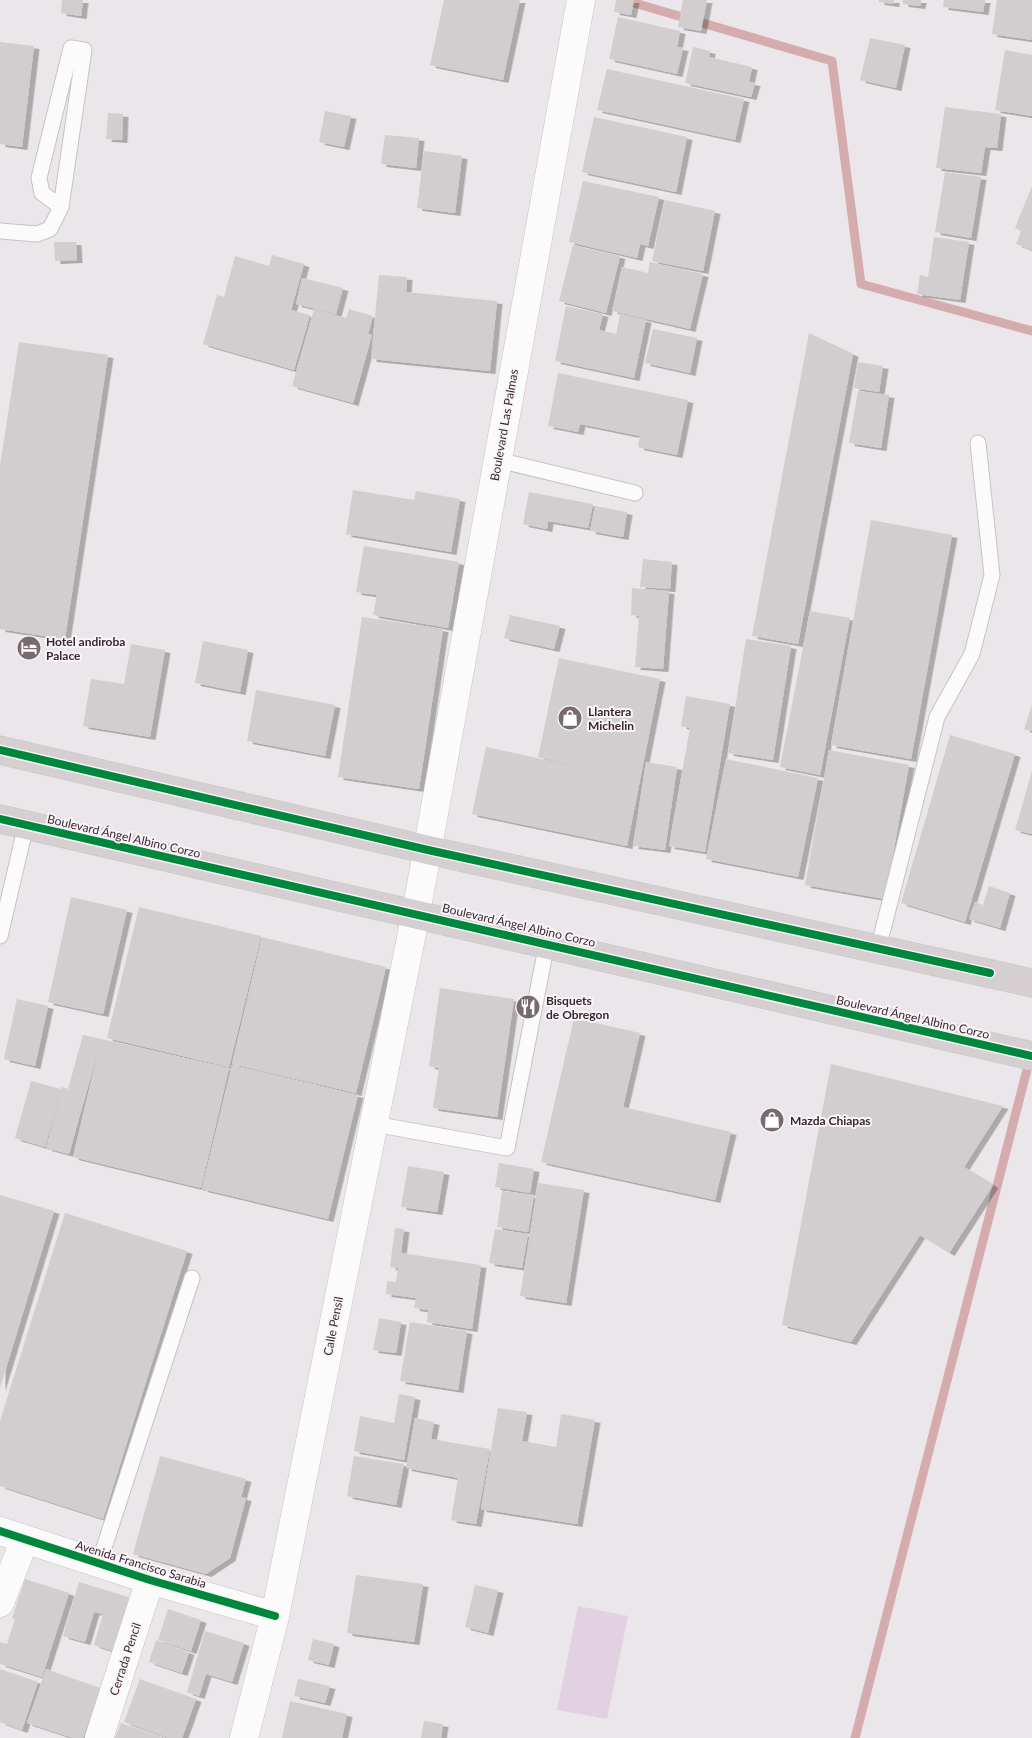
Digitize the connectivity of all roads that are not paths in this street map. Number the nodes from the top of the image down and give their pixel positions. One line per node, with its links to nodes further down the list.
1 (581, 1): 5 (main road, Boulevard Las Palmas)
2 (61, 207): 2 (lane); 3 (lane)
3 (0, 231)
4 (978, 443): 14 (lane)
5 (498, 460): 6 (lane); 10 (main road, Boulevard Las Palmas)
6 (636, 493)
7 (0, 750): 10 (main road)
8 (0, 819): 9 (main road, Boulevard Ángel Albino Corzo)
9 (26, 825): 11 (main road, Boulevard Ángel Albino Corzo); 12 (lane)
10 (428, 850): 11 (main road, Boulevard Las Palmas); 14 (main road)
11 (416, 913): 13 (main road, Boulevard Ángel Albino Corzo); 17 (main road, Calle Pensil)
12 (0, 936)
13 (547, 944): 16 (main road, Boulevard Ángel Albino Corzo); 17 (lane)
14 (878, 949): 15 (main road)
15 (1032, 983)
16 (1032, 1056)
17 (374, 1124): 23 (main road, Calle Pensil)
18 (192, 1278): 20 (lane)
19 (12, 1535): 20 (main road, Avenida Francisco Sarabia); 22 (main road)
20 (99, 1563): 21 (main road, Avenida Francisco Sarabia)
21 (150, 1580): 23 (main road, Avenida Francisco Sarabia); 24 (main road, Cerrada Pencil)
22 (0, 1603)
23 (275, 1616): 25 (main road, Calle Pensil)
24 (99, 1738)
25 (244, 1738)

